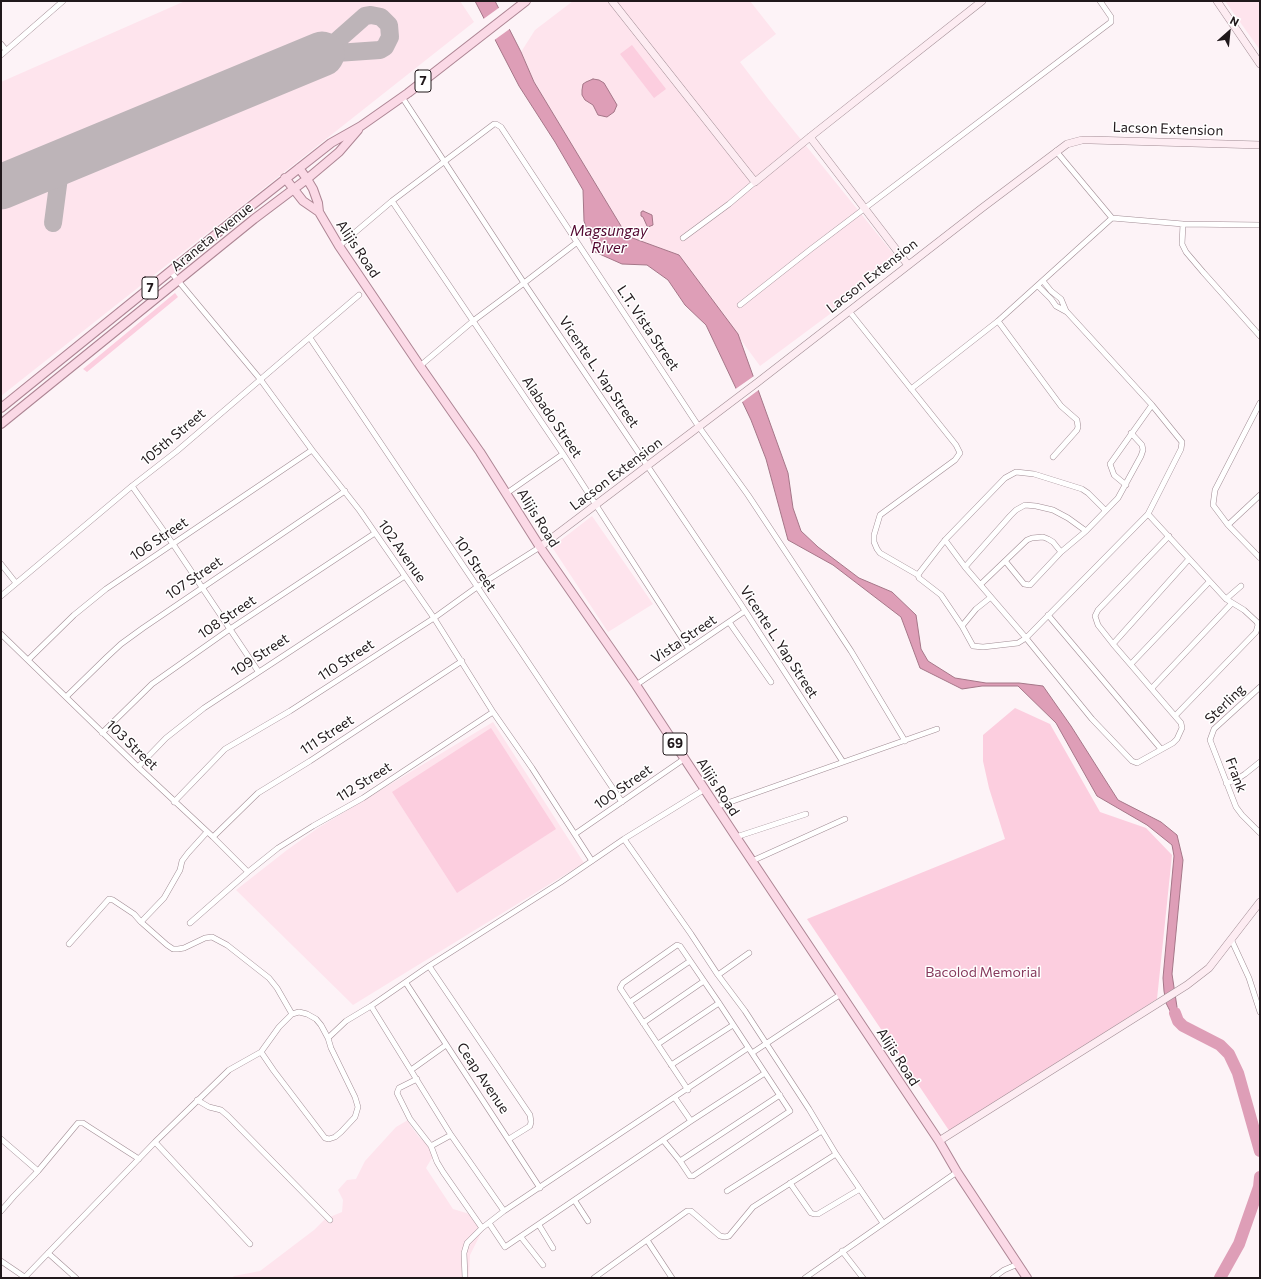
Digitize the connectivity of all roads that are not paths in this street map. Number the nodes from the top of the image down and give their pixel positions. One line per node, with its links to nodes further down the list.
1 (63, 1): 8 (street)
2 (526, 1): 11 (main road, Araneta Avenue / 7)
3 (612, 1): 20 (street)
4 (982, 1): 13 (street)
5 (1100, 1): 23 (street)
6 (1217, 1): 10 (street)
7 (1, 44): 8 (street)
8 (6, 50): 9 (street)
9 (1, 55)
10 (1260, 64)
11 (402, 97): 12 (main road, Araneta Avenue / 7); 16 (street, Vicente L. Yap Street)
12 (361, 126): 17 (main road, Araneta Avenue / 7); 19 (main road, Araneta Avenue / 7)
13 (810, 137): 20 (street); 23 (street)
14 (1260, 145): 15 (street, Lacson Extension)
15 (1056, 151): 25 (street); 31 (street, Lacson Extension)
16 (444, 162): 22 (street); 29 (street, L.T. Vista Street); 35 (street, Vicente L. Yap Street)
17 (299, 168): 18 (main road, Araneta Avenue / 7); 19 (main road, Alijis Road / 69)
18 (285, 178): 21 (main road, Alijis Road / 69); 32 (main road, Araneta Avenue / 7)
19 (307, 179): 21 (main road, Araneta Avenue / 7); 24 (main road, Alijis Road / 69)
20 (755, 182): 28 (street)
21 (294, 189): 24 (main road, Alijis Road / 69); 34 (main road, Araneta Avenue / 7)
22 (392, 201): 30 (street); 41 (street, Alabado Street)
23 (865, 208): 31 (street); 38 (street)
24 (319, 212): 30 (main road, Alijis Road / 69)
25 (1112, 218): 26 (street); 33 (street)
26 (1183, 224): 27 (street); 43 (street)
27 (1260, 225)
28 (683, 238)
29 (576, 243): 35 (street); 52 (street, L.T. Vista Street)
30 (339, 246): 45 (main road, Alijis Road / 69)
31 (908, 265): 39 (street, Lacson Extension)
32 (170, 271): 34 (street, 102 Avenue); 50 (main road, Araneta Avenue / 7)
33 (1043, 281): 36 (street); 40 (street)
34 (178, 282): 46 (street, 102 Avenue); 51 (main road, Araneta Avenue / 7)
35 (524, 283): 41 (street); 57 (street, Vicente L. Yap Street)
36 (1038, 286): 40 (street); 42 (street)
37 (360, 295): 44 (street, 105th Street)
38 (740, 304)
39 (849, 311): 47 (street); 52 (street, Lacson Extension)
40 (1067, 312): 49 (street)
41 (473, 321): 45 (street); 55 (street, Alabado Street)
42 (998, 321): 47 (street); 56 (street)
43 (1260, 336)
44 (310, 338): 46 (street, 105th Street); 86 (street, 101 Street)
45 (420, 366): 61 (main road, Alijis Road / 69)
46 (260, 379): 54 (street, 102 Avenue); 59 (street, 105th Street)
47 (911, 390): 79 (street)
48 (1260, 403): 66 (street)
49 (1152, 405): 53 (street); 65 (street)
50 (1, 408)
51 (1, 424)
52 (699, 427): 57 (street, Lacson Extension); 115 (street, L.T. Vista Street)
53 (1132, 433): 58 (street); 58 (street)
54 (312, 450): 60 (street, 102 Avenue); 71 (street, 106 Street)
55 (563, 454): 61 (street); 63 (street, Alabado Street)
56 (1053, 457)
57 (648, 466): 63 (street, Lacson Extension); 91 (street, Vicente L. Yap Street)
58 (1126, 485): 64 (street)
59 (132, 486): 71 (street); 82 (street, 105th Street)
60 (345, 491): 68 (street, 102 Avenue); 85 (street, 107 Street)
61 (507, 493): 72 (main road, Alijis Road / 69)
62 (1260, 495): 66 (street)
63 (596, 505): 72 (street, Lacson Extension); 100 (street, Alabado Street)
64 (1105, 510): 67 (street); 70 (street)
65 (1148, 514): 69 (street); 92 (street)
66 (1228, 525): 74 (street)
67 (1086, 530): 73 (street); 78 (street)
68 (375, 533): 80 (street, 102 Avenue); 96 (street, 108 Street)
69 (1169, 536): 75 (street); 99 (street)
70 (944, 540): 78 (street); 79 (street)
71 (173, 544): 85 (street); 101 (street, 106 Street)
72 (540, 547): 86 (street, 110 Street); 106 (main road, Alijis Road / 69)
73 (1061, 552): 76 (street); 76 (street)
74 (1260, 558)
75 (1189, 559): 81 (street); 99 (street)
76 (1006, 562): 83 (street)
77 (1, 564): 82 (street)
78 (966, 567): 83 (street)
79 (918, 575): 95 (street)
80 (405, 576): 93 (street, 102 Avenue); 104 (street, 109 Street)
81 (1209, 582): 89 (street); 103 (street)
82 (16, 583): 87 (street, 105th Street)
83 (981, 584): 88 (street)
84 (1241, 586): 89 (street)
85 (202, 587): 96 (street); 109 (street, 107 Street)
86 (477, 587): 93 (street, 110 Street); 124 (street, 101 Street)
87 (1, 596)
88 (991, 597): 95 (street); 98 (street)
89 (1226, 599): 90 (street)
90 (1232, 603): 108 (street); 111 (street)
91 (745, 611): 94 (street, Vista Street); 118 (street, Vicente L. Yap Street)
92 (1048, 615): 98 (street); 116 (street)
93 (434, 618): 102 (street, 102 Avenue); 123 (street, 110 Street)
94 (729, 622): 100 (street, Vista Street); 105 (street)
95 (962, 626): 98 (street)
96 (230, 629): 104 (street); 113 (street, 108 Street)
97 (1, 634): 101 (street, 103 Street)
98 (1026, 638): 116 (street)
99 (1113, 644): 103 (street)
100 (689, 649): 106 (street, Vista Street)
101 (28, 660): 109 (street, 103 Street)
102 (462, 661): 110 (street, 102 Avenue); 131 (street, 111 Street)
103 (1131, 664): 108 (street)
104 (258, 671): 120 (street, 109 Street)
105 (771, 682)
106 (636, 686): 117 (main road, Alijis Road / 69)
107 (1260, 687): 114 (street, Sterling)
108 (1152, 688): 111 (street)
109 (66, 697): 113 (street, 103 Street)
110 (493, 712): 130 (street, 102 Avenue); 136 (street, 112 Street)
111 (1175, 716): 116 (street)
112 (937, 729): 115 (street)
113 (102, 733): 120 (street, 103 Street)
114 (1210, 740): 121 (street, Frank)
115 (905, 741): 118 (street)
116 (1161, 749)
117 (684, 759): 122 (main road, Alijis Road / 69); 124 (street, 100 Street)
118 (843, 762): 125 (street)
119 (1260, 762): 121 (street)
120 (138, 767): 123 (street, 103 Street)
121 (1226, 783): 128 (street, Frank)
122 (705, 789): 125 (main road, Alijis Road / 69); 133 (street)
123 (174, 802): 129 (street, 103 Street)
124 (622, 802): 130 (street, 100 Street)
125 (716, 807): 132 (main road, Alijis Road / 69)
126 (806, 814): 132 (street)
127 (845, 819): 135 (street)
128 (1259, 829)
129 (206, 832): 131 (street, 103 Street); 138 (street)
130 (575, 834): 134 (street, 102 Avenue)
131 (213, 837): 136 (street, 103 Street)
132 (736, 837): 135 (main road, Alijis Road / 69)
133 (624, 839): 134 (street); 145 (street)
134 (592, 861): 144 (street)
135 (752, 861): 148 (main road, Alijis Road / 69)
136 (248, 872): 139 (street, 112 Street)
137 (1260, 902): 140 (street)
138 (140, 922): 141 (street); 153 (street)
139 (190, 923)
140 (1232, 939): 152 (street); 176 (street)
141 (69, 944)
142 (749, 953): 145 (street)
143 (690, 961): 146 (street); 149 (street); 149 (street)
144 (429, 966): 147 (street); 174 (street)
145 (718, 975): 158 (street)
146 (704, 981): 150 (street); 154 (street)
147 (406, 983): 151 (street); 159 (street, Ceap Avenue)
148 (840, 994): 158 (street); 176 (main road, Alijis Road / 69)
149 (630, 1002): 154 (street)
150 (719, 1003): 155 (street); 157 (street)
151 (371, 1006): 156 (street); 163 (street)
152 (1260, 1012)
153 (292, 1014): 156 (street); 161 (street)
154 (643, 1023): 157 (street)
155 (733, 1025): 160 (street); 162 (street)
156 (328, 1038): 161 (street)
157 (658, 1044): 162 (street)
158 (765, 1044): 160 (street); 171 (street)
159 (446, 1045): 163 (street); 174 (street, Ceap Avenue)
160 (750, 1051): 164 (street); 166 (street)
161 (261, 1052): 169 (street)
162 (671, 1065): 166 (street)
163 (411, 1070): 165 (street)
164 (765, 1073): 167 (street); 170 (street)
165 (417, 1079): 172 (street); 178 (street)
166 (688, 1090): 168 (street)
167 (780, 1095): 181 (street); 181 (street)
168 (675, 1098): 170 (street); 185 (street)
169 (197, 1100): 177 (street); 191 (street)
170 (691, 1121): 175 (street)
171 (822, 1131): 179 (street); 187 (street)
172 (451, 1135): 178 (street); 190 (street)
173 (1, 1139): 182 (street)
174 (509, 1139): 185 (street, Ceap Avenue)
175 (663, 1140): 181 (street); 188 (street)
176 (939, 1141): 183 (main road, Alijis Road / 69)
177 (154, 1142): 180 (street); 199 (street)
178 (432, 1146): 196 (street)
179 (836, 1154): 184 (street); 186 (street)
180 (139, 1159): 182 (street); 202 (street)
181 (680, 1161)
182 (38, 1171): 189 (street)
183 (957, 1172): 194 (street); 204 (main road, Alijis Road / 69)
184 (790, 1183): 186 (street); 198 (street)
185 (540, 1188): 190 (street)
186 (860, 1189): 194 (street)
187 (728, 1191)
188 (575, 1201): 192 (street); 195 (street)
189 (1, 1211)
190 (504, 1211): 193 (street)
191 (330, 1220)
192 (588, 1221)
193 (489, 1222): 196 (street); 197 (street)
194 (883, 1223): 201 (street)
195 (539, 1225): 197 (street); 200 (street)
196 (482, 1228): 208 (street)
197 (521, 1237): 205 (street)
198 (647, 1240): 209 (street); 210 (street)
199 (250, 1244)
200 (553, 1248)
201 (842, 1251): 211 (street); 212 (street)
202 (48, 1253): 206 (street); 207 (street)
203 (1, 1261): 206 (street)
204 (1018, 1264): 213 (street); 214 (main road, Alijis Road / 69)
205 (543, 1265)
206 (26, 1278)
207 (76, 1278)
208 (465, 1278)
209 (594, 1278)
210 (672, 1278)
211 (805, 1278)
212 (863, 1278)
213 (993, 1278)
214 (1027, 1278)

